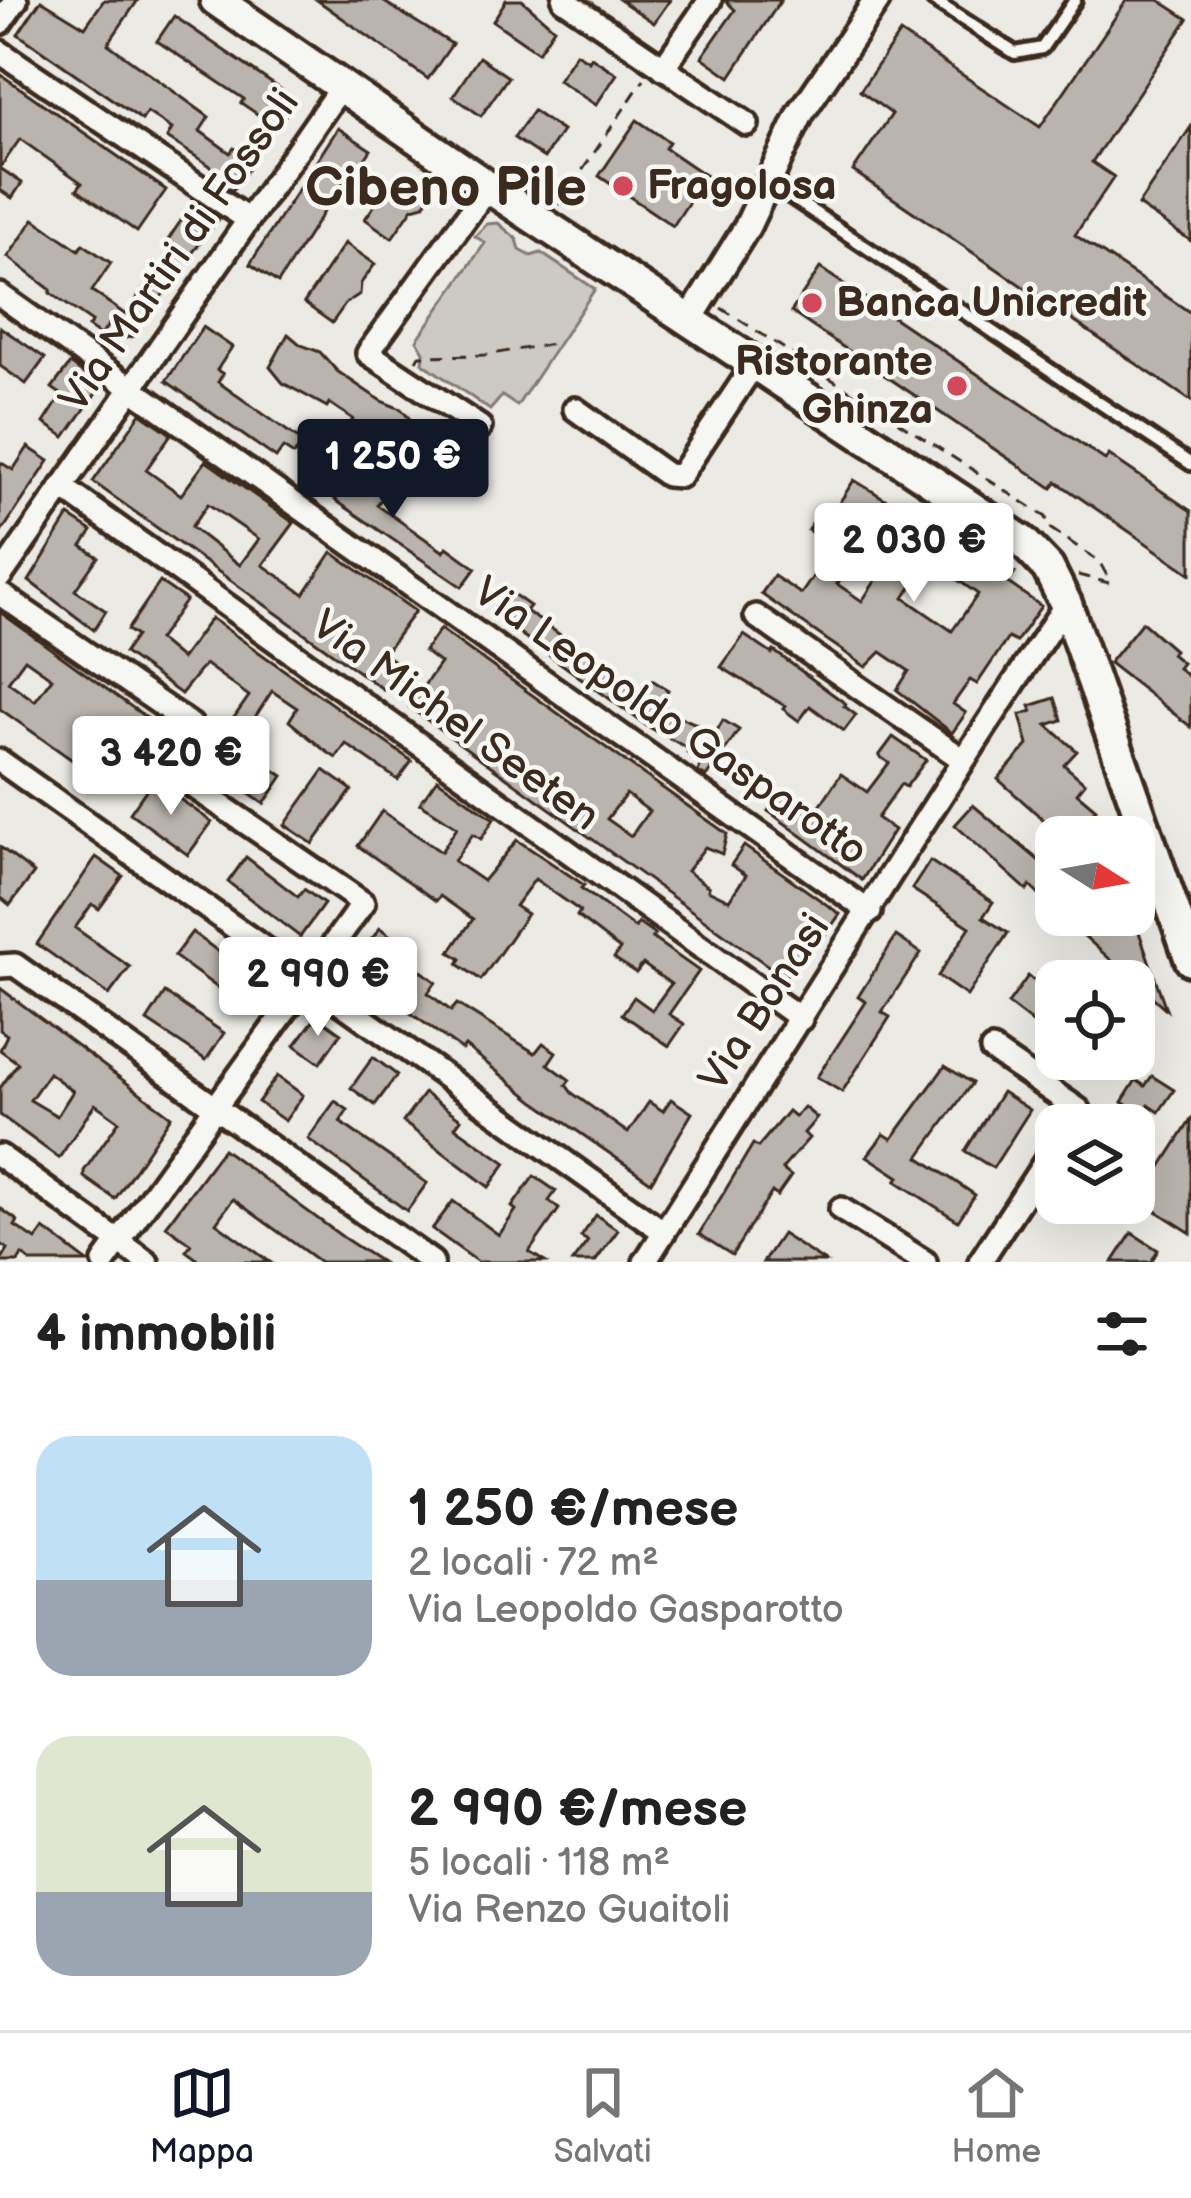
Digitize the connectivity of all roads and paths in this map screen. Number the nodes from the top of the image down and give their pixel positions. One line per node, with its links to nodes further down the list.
1 (16, 0): 8 (street)
2 (217, 0): 11 (main road)
3 (564, 0): 10 (street)
4 (710, 0): 10 (street)
5 (877, 0): 13 (street)
6 (933, 0): 7 (lane)
7 (1075, 0)
8 (0, 23)
9 (0, 52): 16 (street)
10 (659, 66): 12 (street); 15 (path)
11 (341, 87): 14 (main road); 16 (street, Via Martiri di Fossoli)
12 (747, 124)
13 (770, 183): 19 (street); 27 (lane)
14 (488, 187): 19 (main road); 23 (street)
15 (556, 210)
16 (247, 219): 24 (street, Via Martiri di Fossoli)
17 (0, 295): 24 (street, Via Leopoldo Gasparotto)
18 (750, 313): 20 (path)
19 (690, 320): 22 (main road)
20 (743, 322)
21 (551, 344): 23 (path)
22 (755, 363): 25 (street); 31 (main road)
23 (405, 377): 26 (street)
24 (133, 388): 28 (street, Via Martiri di Fossoli); 35 (street, Via Leopoldo Gasparotto)
25 (575, 409)
26 (480, 427)
27 (1191, 464)
28 (62, 487): 29 (street, Via Martiri di Fossoli); 39 (street, Via Michel Seeten)
29 (0, 577)
30 (0, 594): 38 (street)
31 (1066, 604): 33 (street, Via Bonasi); 36 (main road)
32 (756, 616): 33 (street)
33 (962, 759): 35 (street, Via Bonasi)
34 (0, 761): 38 (street)
35 (869, 912): 39 (street, Via Bonasi)
36 (1191, 960)
37 (0, 966): 42 (street)
38 (305, 981): 42 (street); 46 (street)
39 (801, 1019): 46 (street, Via Bonasi)
40 (992, 1050): 41 (street)
41 (1070, 1104)
42 (215, 1109): 47 (street); 50 (street)
43 (0, 1156): 47 (street)
44 (1035, 1177): 53 (street)
45 (841, 1209): 52 (street)
46 (664, 1232): 51 (street, Via Bonasi)
47 (118, 1242): 48 (street); 49 (street)
48 (104, 1262)
49 (147, 1262)
50 (432, 1262)
51 (644, 1262)
52 (925, 1262)
53 (980, 1262)

